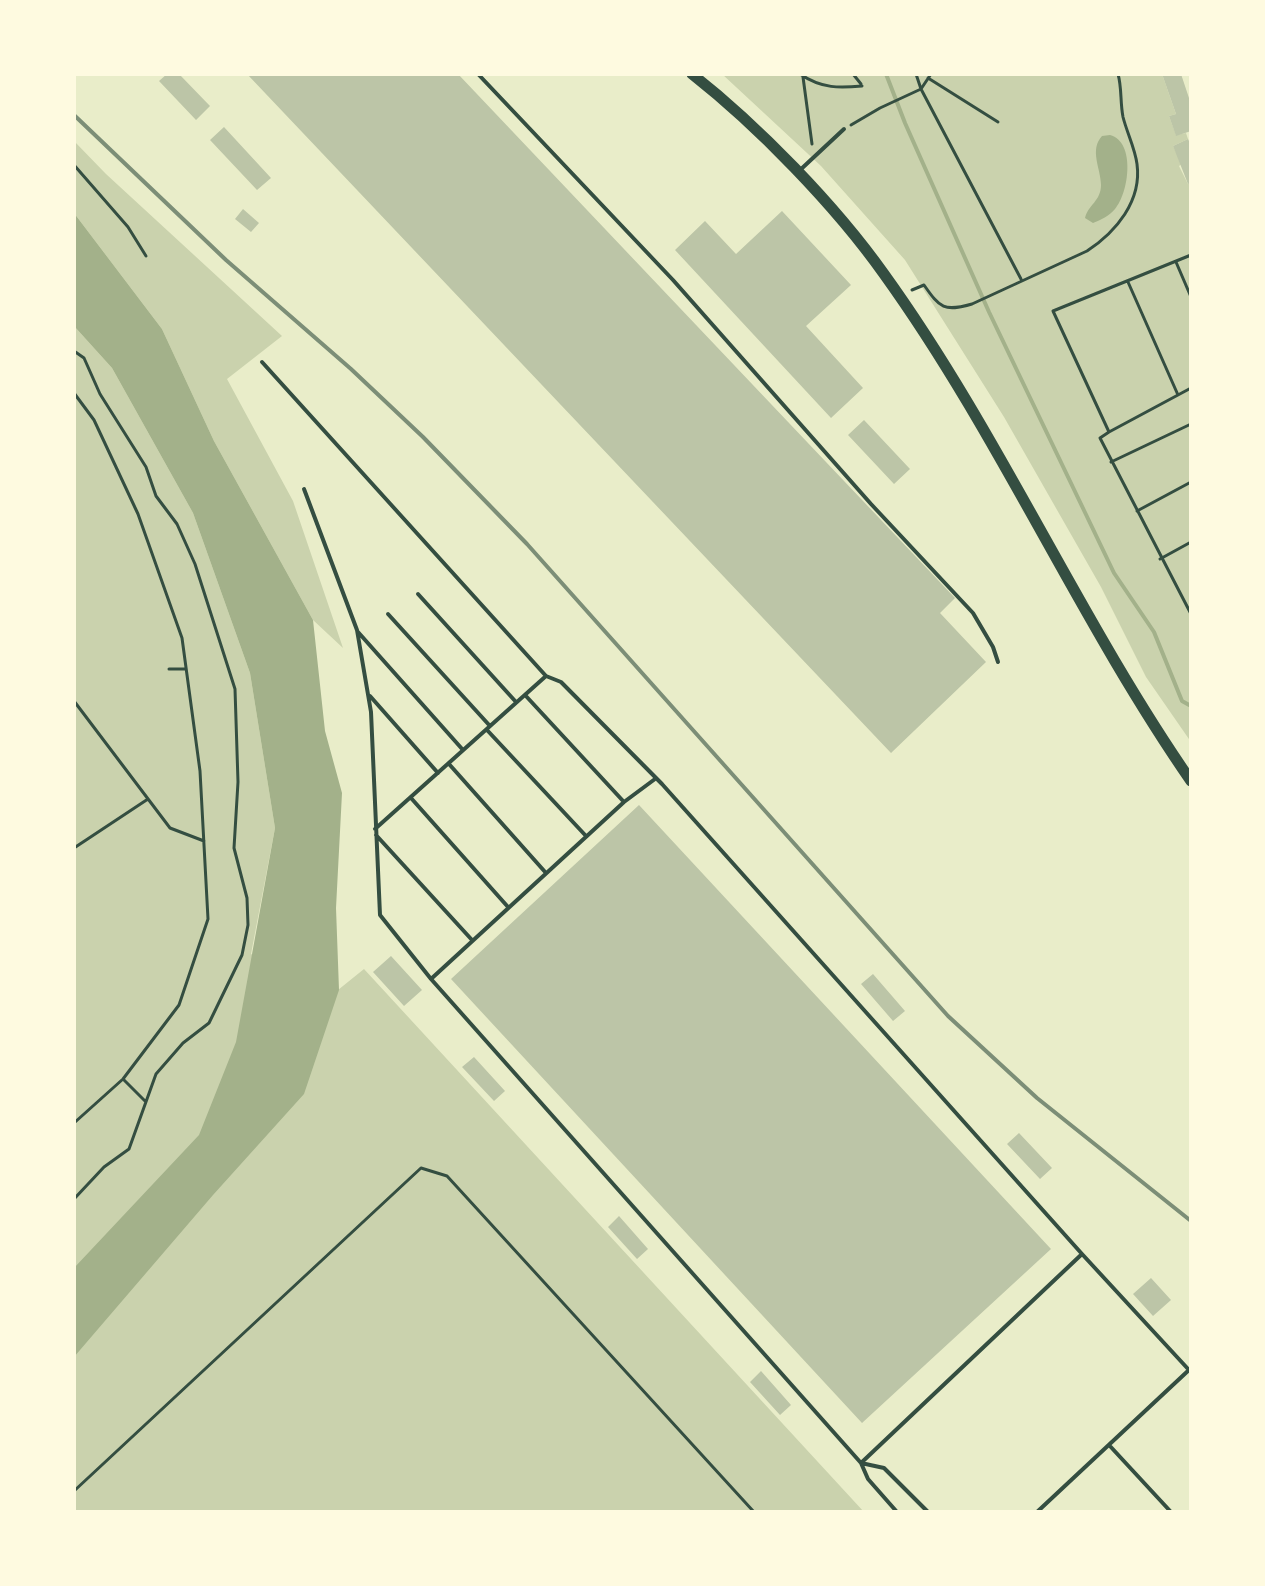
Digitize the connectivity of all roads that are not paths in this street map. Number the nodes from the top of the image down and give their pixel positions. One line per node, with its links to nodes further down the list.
1 (478, 74): 10 (lane)
2 (692, 74): 4 (street)
3 (844, 129): 4 (lane)
4 (797, 172): 20 (street)
5 (262, 362): 11 (lane)
6 (304, 489): 9 (lane)
7 (418, 594): 14 (lane)
8 (388, 614): 15 (lane)
9 (357, 630): 12 (lane); 16 (lane)
10 (998, 662)
11 (546, 676): 13 (lane); 19 (lane)
12 (368, 694): 18 (lane); 23 (lane)
13 (525, 695): 14 (lane); 22 (lane)
14 (516, 703): 15 (lane)
15 (488, 728): 16 (lane); 24 (lane)
16 (463, 750): 17 (lane)
17 (449, 764): 18 (lane); 25 (lane)
18 (438, 773): 21 (lane)
19 (655, 779): 22 (lane); 29 (lane)
20 (1191, 781)
21 (411, 797): 23 (lane); 26 (lane)
22 (624, 802): 24 (lane)
23 (375, 832): 27 (lane); 28 (lane)
24 (586, 836): 25 (lane)
25 (546, 873): 26 (lane)
26 (508, 907): 27 (lane)
27 (472, 940): 28 (lane)
28 (431, 979): 32 (lane)
29 (1082, 1254): 30 (lane); 32 (lane)
30 (1190, 1369): 31 (lane)
31 (1109, 1445): 35 (lane); 36 (lane)
32 (861, 1463): 33 (lane); 34 (lane)
33 (897, 1512)
34 (928, 1512)
35 (1037, 1512)
36 (1171, 1512)

